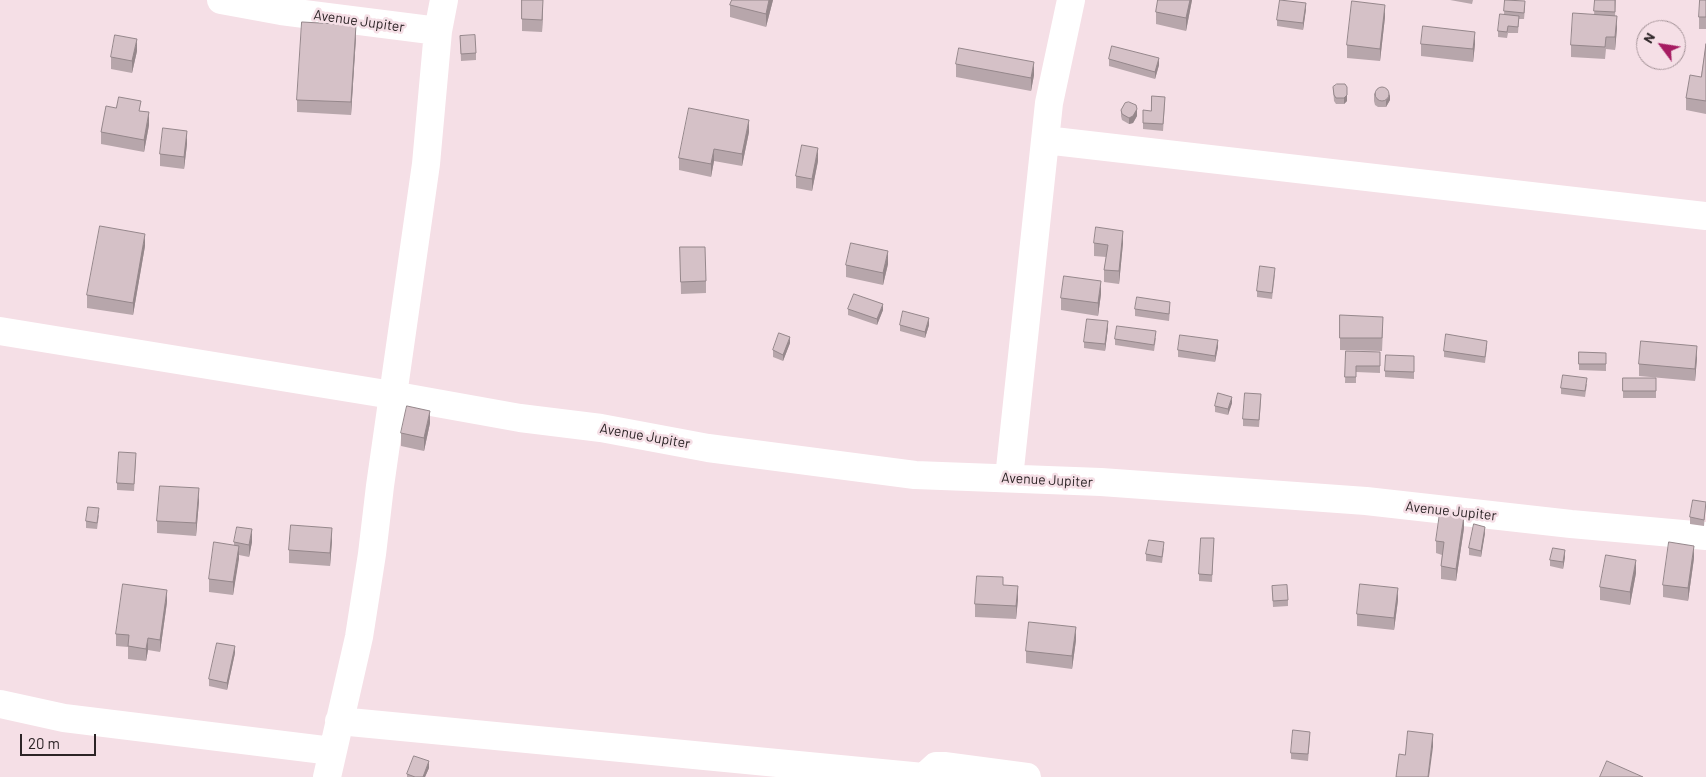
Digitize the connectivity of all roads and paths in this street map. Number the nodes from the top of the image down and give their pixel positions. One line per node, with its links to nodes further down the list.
1 (221, 0): 4 (street, Avenue Jupiter)
2 (444, 0): 4 (street)
3 (1071, 0): 5 (street)
4 (438, 31): 8 (street)
5 (1044, 140): 6 (street); 9 (street)
6 (1706, 216)
7 (0, 331): 8 (street, Avenue Jupiter)
8 (392, 396): 9 (street, Avenue Jupiter); 12 (street)
9 (1009, 478): 10 (street, Avenue Jupiter)
10 (1706, 536)
11 (0, 704): 13 (street)
12 (339, 721): 13 (street); 14 (street)
13 (330, 764)
14 (923, 777): 15 (street)
15 (1027, 777)

